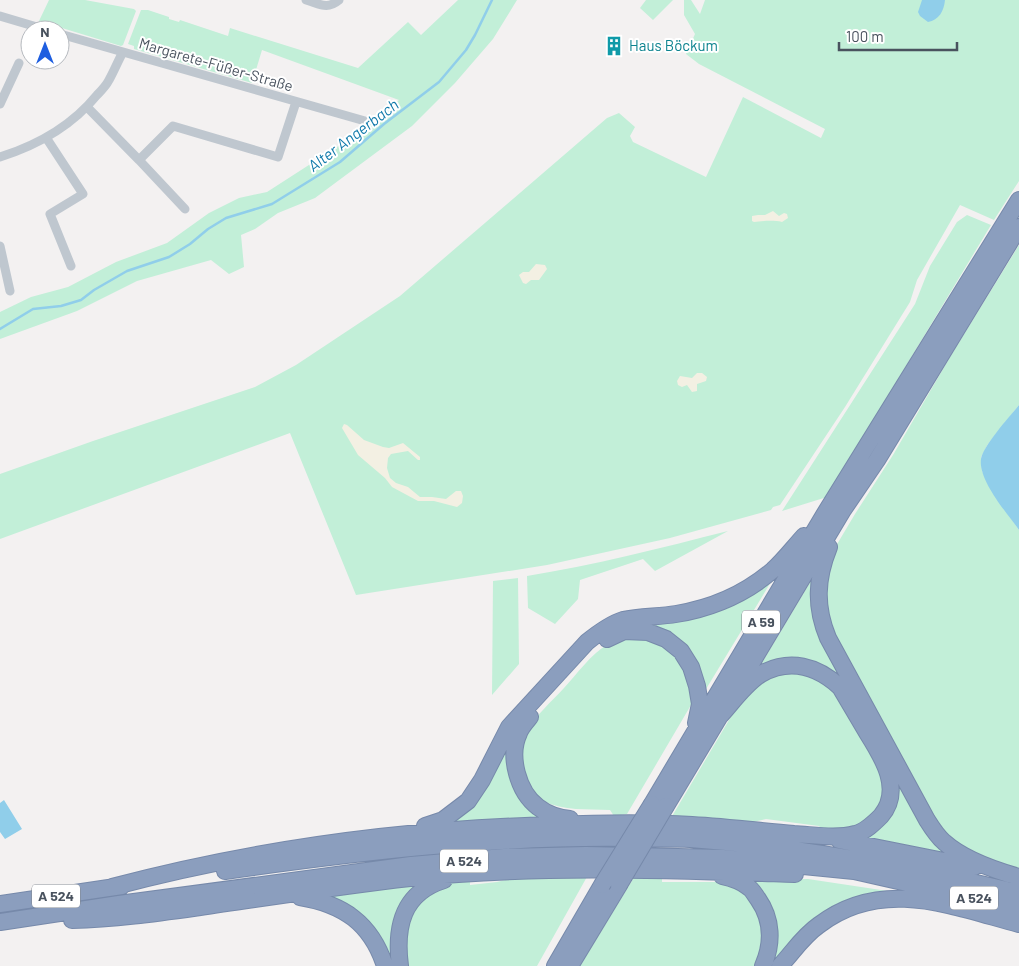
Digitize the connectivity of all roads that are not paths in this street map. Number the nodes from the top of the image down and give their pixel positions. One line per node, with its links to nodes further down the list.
1 (306, 0): 2 (street)
2 (339, 0)
3 (0, 16): 4 (street)
4 (20, 22)
5 (70, 37): 6 (street, Margarete-Füßer-Straße)
6 (122, 52): 9 (street, Margarete-Füßer-Straße); 11 (street)
7 (19, 63): 8 (street)
8 (4, 86): 10 (street)
9 (296, 102): 12 (street, Margarete-Füßer-Straße); 15 (street)
10 (0, 104)
11 (87, 107): 13 (street); 15 (street)
12 (365, 121)
13 (47, 139): 14 (street); 21 (street)
14 (0, 157)
15 (139, 160): 17 (street)
16 (1016, 204): 20 (highway, A 59)
17 (185, 210)
18 (1019, 227): 20 (highway, A 59)
19 (0, 246): 22 (street)
20 (999, 246): 23 (highway, A 59)
21 (71, 266)
22 (10, 291)
23 (835, 510): 24 (highway, A 59); 25 (highway, A 59); 28 (highway); 32 (highway)
24 (720, 716): 26 (highway, A 59); 29 (highway)
25 (694, 734): 26 (highway, A 59); 27 (highway)
26 (659, 805): 41 (highway, A 59, bridge); 44 (highway, A 59, bridge)
27 (607, 823): 28 (highway); 29 (highway)
28 (398, 834): 33 (highway)
29 (809, 835): 32 (highway)
30 (708, 872): 31 (highway); 34 (highway); 47 (highway)
31 (484, 873): 36 (highway); 43 (highway)
32 (1012, 875)
33 (112, 887): 35 (highway, A 524); 37 (highway, A 524)
34 (929, 888): 38 (highway, A 524); 39 (highway, A 524)
35 (1019, 893)
36 (271, 897): 39 (highway); 42 (highway)
37 (0, 904)
38 (1019, 909)
39 (0, 923)
40 (1019, 924): 48 (highway)
41 (581, 947): 45 (highway, A 59); 46 (highway)
42 (385, 966)
43 (400, 966)
44 (555, 966)
45 (570, 966)
46 (574, 966)
47 (763, 966)
48 (780, 966)

